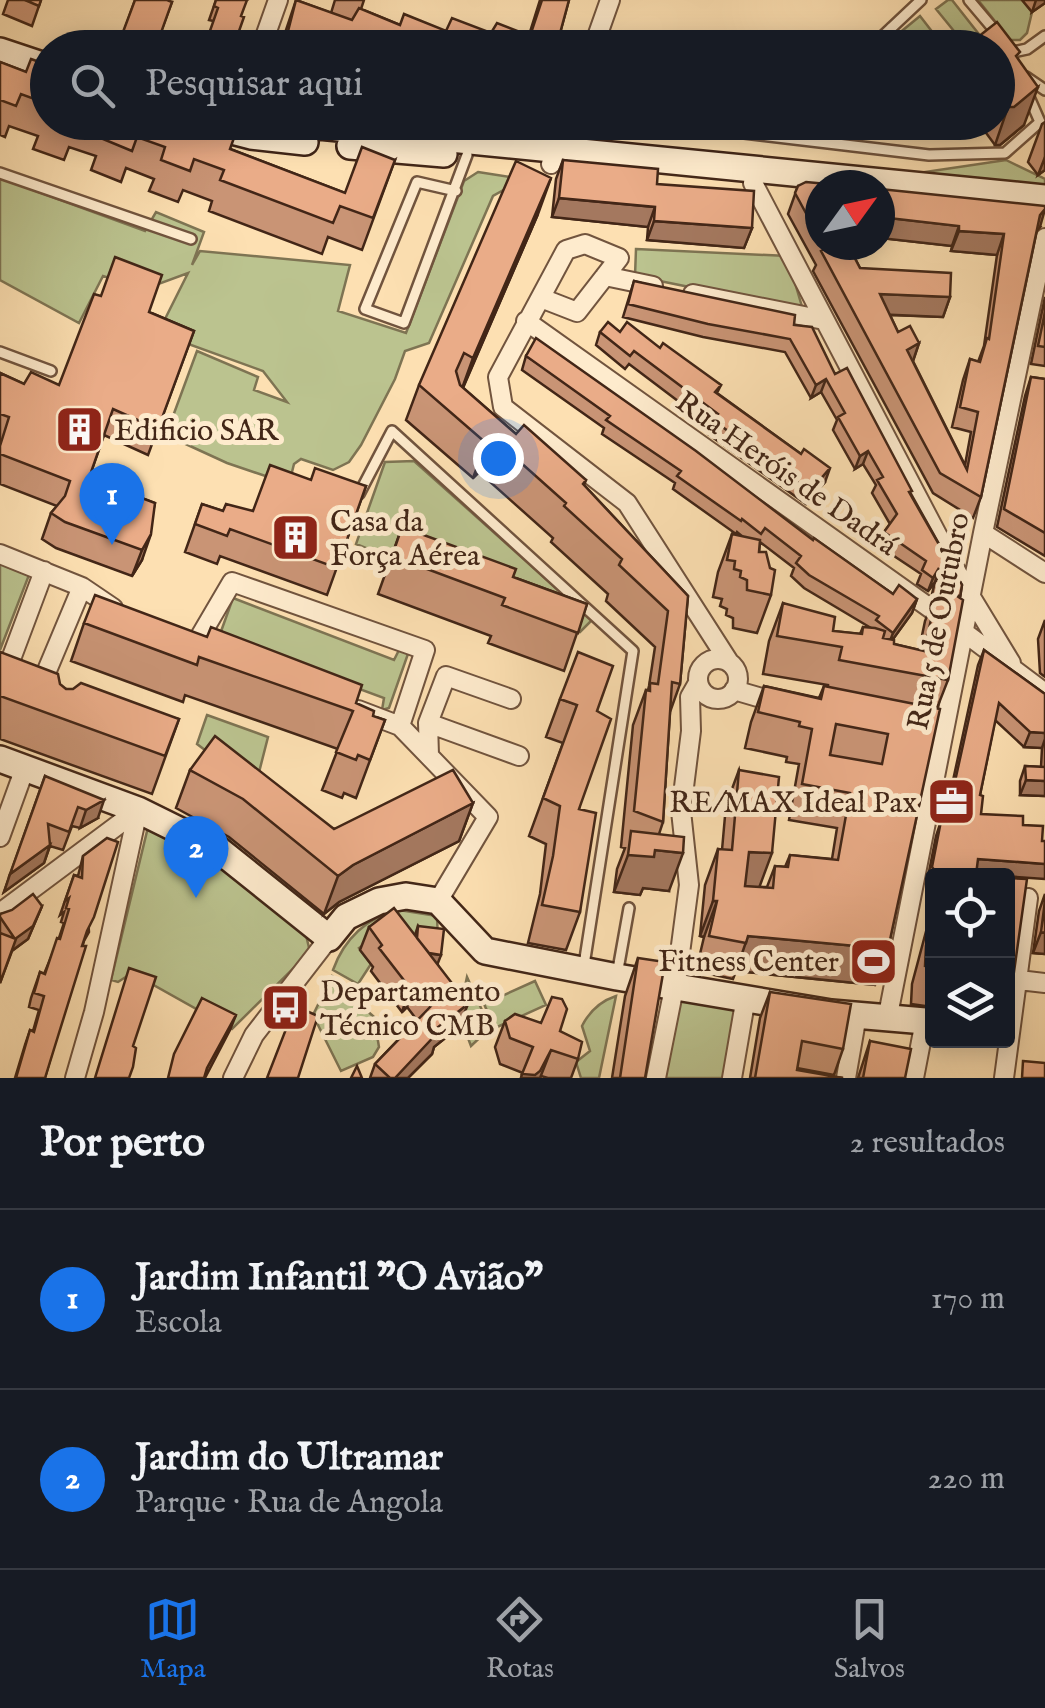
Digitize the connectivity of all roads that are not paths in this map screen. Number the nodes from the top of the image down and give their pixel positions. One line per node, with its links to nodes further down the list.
1 (278, 0): 6 (street)
2 (610, 0): 7 (street)
3 (921, 0): 5 (lane)
4 (969, 0): 10 (lane)
5 (891, 26): 8 (lane); 9 (lane)
6 (267, 30)
7 (599, 30)
8 (887, 30)
9 (890, 30)
10 (994, 30)
11 (1045, 36): 13 (lane)
12 (0, 51): 14 (main road)
13 (1015, 53)
14 (30, 61)
15 (1015, 62): 16 (lane)
16 (1016, 70): 17 (lane); 21 (lane)
17 (1043, 87)
18 (327, 140): 22 (main road)
19 (472, 140): 24 (main road)
20 (560, 140): 24 (street)
21 (803, 140)
22 (416, 152): 23 (main road); 26 (lane)
23 (467, 155): 24 (main road); 29 (lane)
24 (553, 158): 27 (main road); 31 (main road)
25 (0, 174): 34 (lane)
26 (417, 182): 29 (lane); 29 (lane)
27 (754, 183): 28 (main road); 37 (street)
28 (805, 188)
29 (456, 190)
30 (895, 196): 32 (main road)
31 (1045, 198)
32 (1045, 211)
33 (1045, 238): 42 (street, Rua 5 de Outubro)
34 (191, 239)
35 (605, 276): 36 (street); 36 (street); 37 (street)
36 (540, 298): 38 (street)
37 (824, 320): 47 (street)
38 (526, 321): 49 (street); 50 (street, Rua Heróis de Dadrá)
39 (0, 352): 40 (lane)
40 (52, 371)
41 (341, 495): 79 (lane)
42 (983, 532): 45 (street); 47 (street, Rua 5 de Outubro)
43 (0, 554): 44 (street)
44 (44, 571): 46 (street); 53 (street)
45 (1045, 573)
46 (82, 586): 48 (street); 56 (street)
47 (970, 596): 50 (street, Rua 5 de Outubro); 54 (street)
48 (123, 614)
49 (702, 621): 52 (street); 55 (street)
50 (965, 633): 54 (street, Rua Heróis de Dadrá); 72 (street, Rua 5 de Outubro)
51 (216, 653): 64 (street)
52 (729, 662): 55 (street); 59 (street)
53 (4, 666): 56 (street)
54 (1016, 671): 58 (street, Rua Heróis de Dadrá)
55 (699, 675): 59 (street); 65 (street)
56 (43, 680): 57 (street)
57 (66, 690)
58 (1045, 693)
59 (728, 694): 62 (street); 65 (street)
60 (511, 699): 63 (street)
61 (344, 704): 64 (street)
62 (809, 710)
63 (428, 722): 66 (street); 67 (street)
64 (400, 726): 66 (street)
65 (692, 731): 83 (street)
66 (429, 754): 75 (street)
67 (519, 756)
68 (0, 760): 69 (main road)
69 (33, 765): 70 (main road); 71 (street)
70 (138, 810): 77 (street); 78 (main road); 91 (street)
71 (0, 837)
72 (912, 893): 73 (street); 87 (street, Rua 5 de Outubro)
73 (925, 894)
74 (1036, 898): 81 (street)
75 (438, 901): 78 (main road); 79 (main road)
76 (629, 908): 80 (lane)
77 (0, 914)
78 (329, 938): 92 (street)
79 (583, 971): 80 (main road)
80 (617, 977): 83 (main road)
81 (1019, 980): 82 (street); 85 (street)
82 (1045, 984)
83 (674, 985): 84 (main road); 93 (street)
84 (746, 997): 86 (main road); 94 (street)
85 (1015, 1002)
86 (856, 1015): 87 (main road); 95 (street)
87 (888, 1015): 88 (main road)
88 (925, 1021)
89 (925, 1037): 96 (street)
90 (1007, 1048): 97 (street)
91 (75, 1078)
92 (232, 1078)
93 (656, 1078)
94 (732, 1078)
95 (846, 1078)
96 (914, 1078)
97 (1004, 1078)

